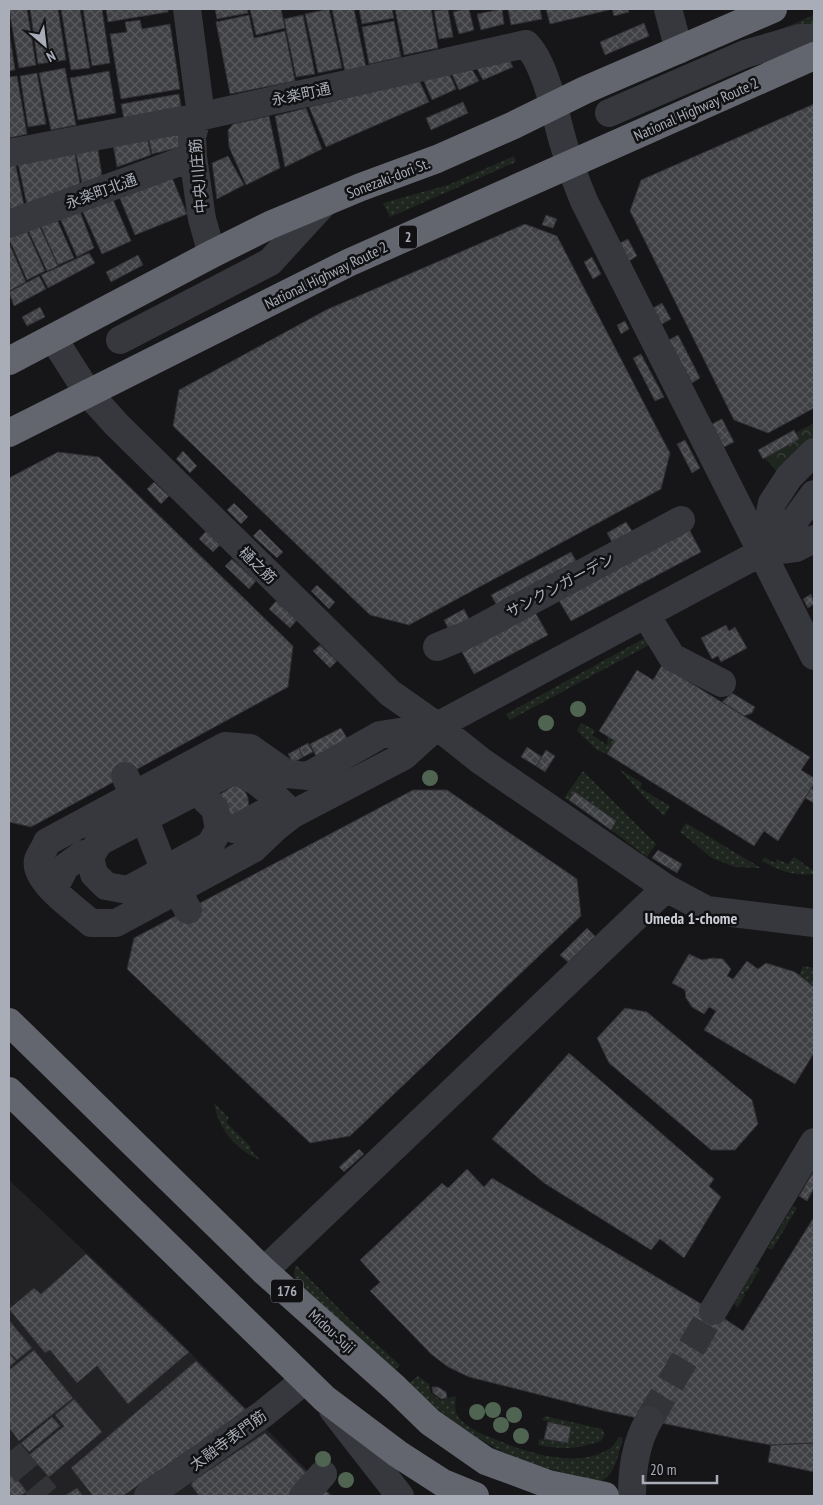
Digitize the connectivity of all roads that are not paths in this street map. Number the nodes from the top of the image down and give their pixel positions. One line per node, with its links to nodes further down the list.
1 (187, 9): 9 (street, 中央川庄筋)
2 (668, 9): 5 (street)
3 (773, 9): 5 (highway, Sonezaki-dori St.)
4 (814, 38): 8 (street)
5 (679, 50): 7 (highway, Sonezaki-dori St.)
6 (814, 56): 12 (highway, National Highway Route 2 / 2)
7 (552, 106): 9 (street, 永楽町通); 12 (street); 13 (highway, Sonezaki-dori St.)
8 (609, 113)
9 (198, 117): 10 (street, 永楽町通); 11 (street, 中央川庄筋)
10 (9, 153)
11 (193, 157): 14 (street, 永楽町北通); 15 (street, 中央川庄筋)
12 (570, 165): 19 (highway, National Highway Route 2 / 2); 24 (street)
13 (324, 203): 15 (highway, Sonezaki-dori St.); 17 (street)
14 (9, 224)
15 (212, 254): 16 (highway, Sonezaki-dori St.)
16 (53, 338): 18 (highway, Sonezaki-dori St.); 19 (street, 樋之筋)
17 (120, 340)
18 (9, 361)
19 (88, 393): 20 (highway, National Highway Route 2 / 2); 32 (street, 樋之筋)
20 (9, 434)
21 (814, 452): 23 (street)
22 (814, 494): 27 (street)
23 (772, 503): 24 (street); 27 (street)
24 (739, 506): 27 (street)
25 (682, 520): 29 (street, サンクンガーデン)
26 (814, 539): 27 (street)
27 (762, 552): 28 (street); 30 (street)
28 (646, 615): 31 (street); 32 (street)
29 (437, 647)
30 (814, 656)
31 (722, 683)
32 (437, 726): 35 (street); 39 (street); 40 (street, 樋之筋)
33 (125, 776): 34 (street, bridge)
34 (143, 814): 35 (street, bridge); 38 (street, bridge)
35 (293, 814): 36 (street); 42 (street)
36 (234, 829)
37 (83, 854): 39 (street)
38 (161, 861): 41 (street, bridge); 42 (street, bridge)
39 (50, 887): 42 (street)
40 (666, 888): 43 (street, 樋之筋); 47 (street)
41 (188, 910)
42 (80, 913)
43 (814, 923)
44 (9, 1022): 47 (highway, Midou-Suji / 176)
45 (9, 1091): 49 (highway)
46 (814, 1142): 48 (street)
47 (264, 1271): 58 (highway, Midou-Suji / 176)
48 (713, 1311)
49 (305, 1380): 50 (highway); 53 (street, 太融寺表門筋)
50 (324, 1399): 56 (street); 57 (highway)
51 (649, 1420): 59 (street)
52 (323, 1474): 55 (street)
53 (182, 1487): 54 (street, 太融寺表門筋)
54 (148, 1496)
55 (303, 1496)
56 (400, 1496)
57 (474, 1496)
58 (605, 1496)
59 (632, 1496)

